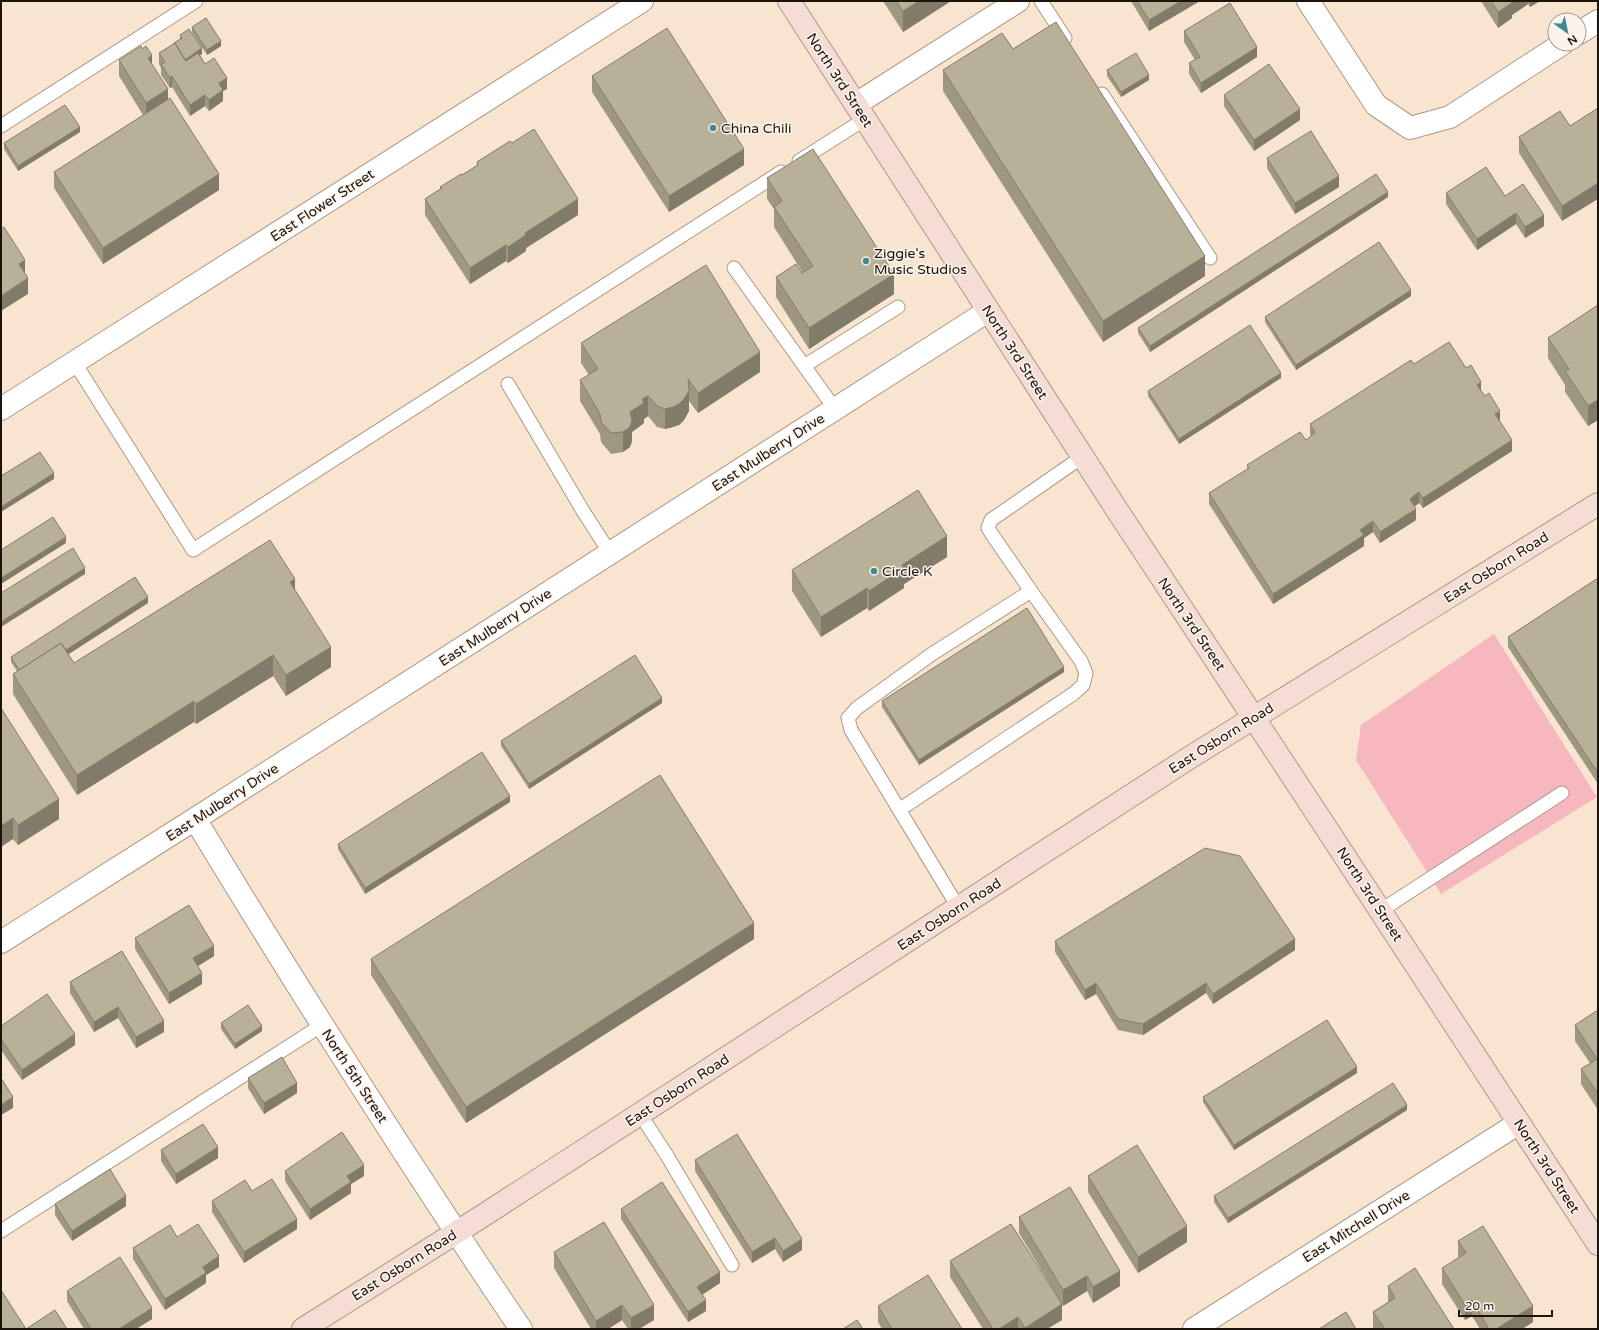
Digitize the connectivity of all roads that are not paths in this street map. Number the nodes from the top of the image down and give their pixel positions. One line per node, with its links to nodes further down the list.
1 (196, 1): 13 (lane)
2 (642, 1): 18 (street, East Flower Street)
3 (789, 1): 12 (main road, North 3rd Street)
4 (1018, 1): 12 (street)
5 (1041, 1): 9 (lane)
6 (1308, 1): 10 (street)
7 (1598, 21): 8 (street)
8 (1587, 28)
9 (1071, 47)
10 (1550, 52)
11 (1097, 87): 14 (lane)
12 (860, 112): 17 (main road, North 3rd Street); 18 (lane)
13 (1, 126)
14 (1210, 258)
15 (734, 268): 19 (lane)
16 (898, 307): 19 (lane)
17 (988, 311): 22 (street, East Mulberry Drive); 23 (main road, North 3rd Street)
18 (74, 363): 21 (street, East Flower Street)
19 (804, 366): 22 (lane)
20 (508, 384): 25 (lane)
21 (1, 409)
22 (834, 409): 25 (street, East Mulberry Drive)
23 (1082, 457): 26 (lane); 27 (main road, North 3rd Street)
24 (1598, 504): 27 (main road, East Osborn Road)
25 (610, 553): 30 (street, East Mulberry Drive)
26 (1031, 591): 29 (lane); 29 (lane)
27 (1254, 717): 31 (main road, East Osborn Road); 32 (main road, North 3rd Street)
28 (1562, 792): 32 (lane)
29 (899, 810): 31 (lane)
30 (195, 820): 33 (street, East Mulberry Drive); 34 (street, North 5th Street)
31 (958, 907): 35 (main road, East Osborn Road)
32 (1380, 911): 36 (main road, North 3rd Street)
33 (1, 942)
34 (322, 1026): 37 (lane); 38 (street, North 5th Street)
35 (640, 1114): 38 (main road, East Osborn Road); 40 (lane)
36 (1519, 1122): 39 (main road, North 3rd Street); 43 (street, East Mitchell Drive)
37 (1, 1230)
38 (456, 1233): 41 (main road, East Osborn Road); 42 (street, North 5th Street)
39 (1597, 1240)
40 (732, 1265)
41 (303, 1329)
42 (521, 1329)
43 (1194, 1329)

